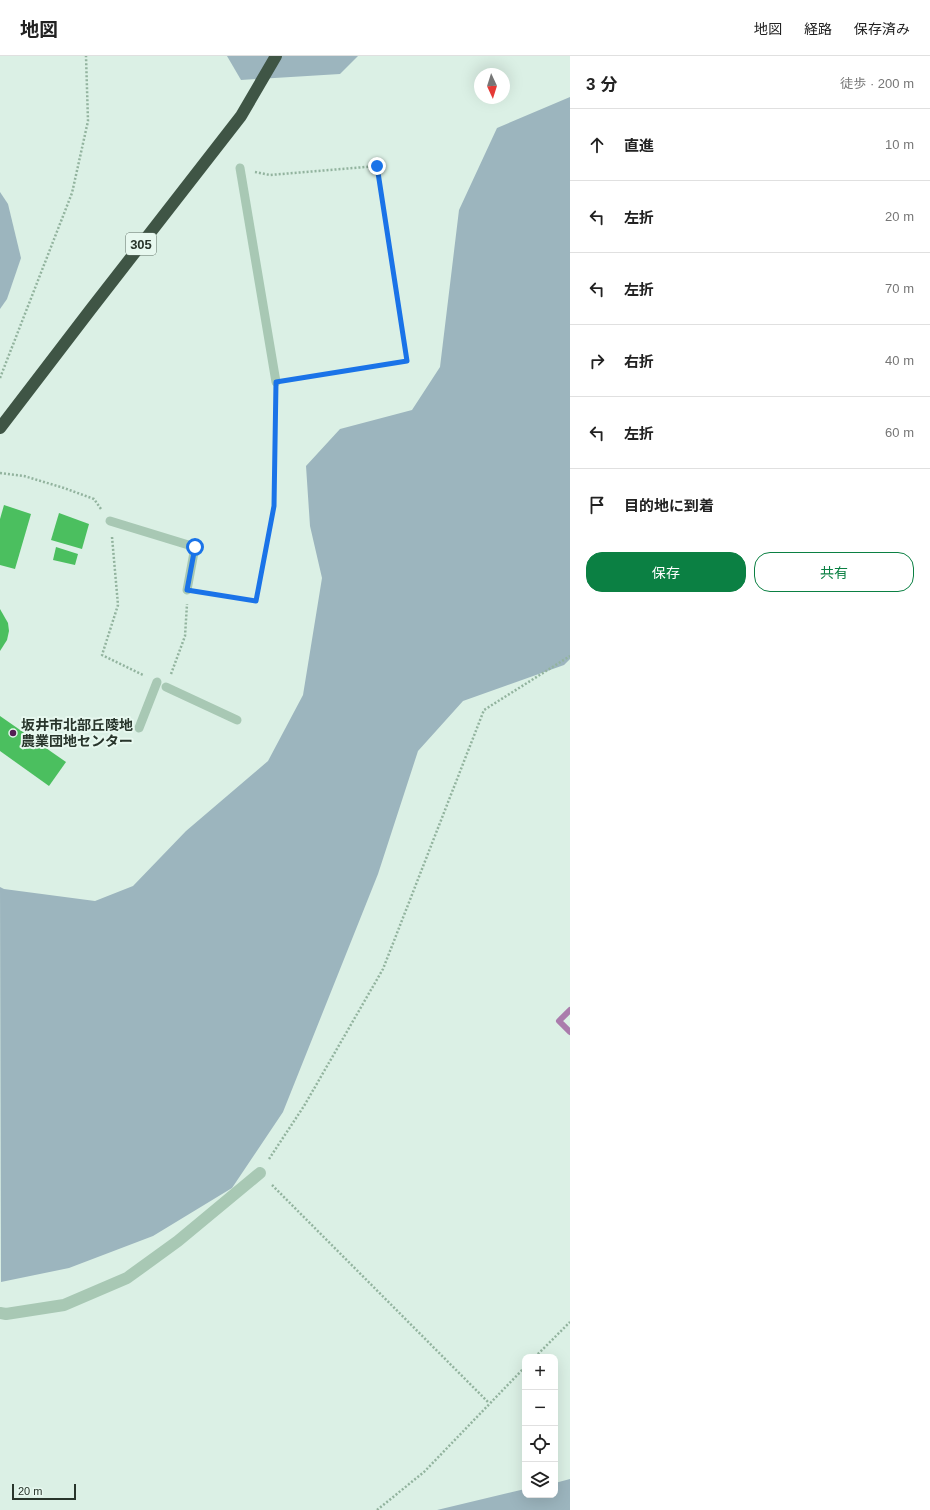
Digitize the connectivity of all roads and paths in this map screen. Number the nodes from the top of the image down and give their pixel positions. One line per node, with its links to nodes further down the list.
1 (86, 56): 4 (path)
2 (276, 56): 6 (highway, 305)
3 (240, 168): 5 (lane); 5 (path)
4 (0, 378)
5 (276, 382): 9 (path)
6 (0, 428)
7 (0, 473): 8 (path)
8 (110, 521): 9 (lane); 11 (path)
9 (187, 590): 12 (path)
10 (570, 656): 15 (path)
11 (158, 682): 14 (lane)
12 (166, 687): 13 (lane)
13 (237, 720)
14 (139, 728)
15 (260, 1173): 16 (street); 20 (path)
16 (0, 1313)
17 (570, 1322): 18 (path)
18 (538, 1354)
19 (522, 1370): 20 (path)
20 (489, 1403): 21 (path)
21 (377, 1510)

